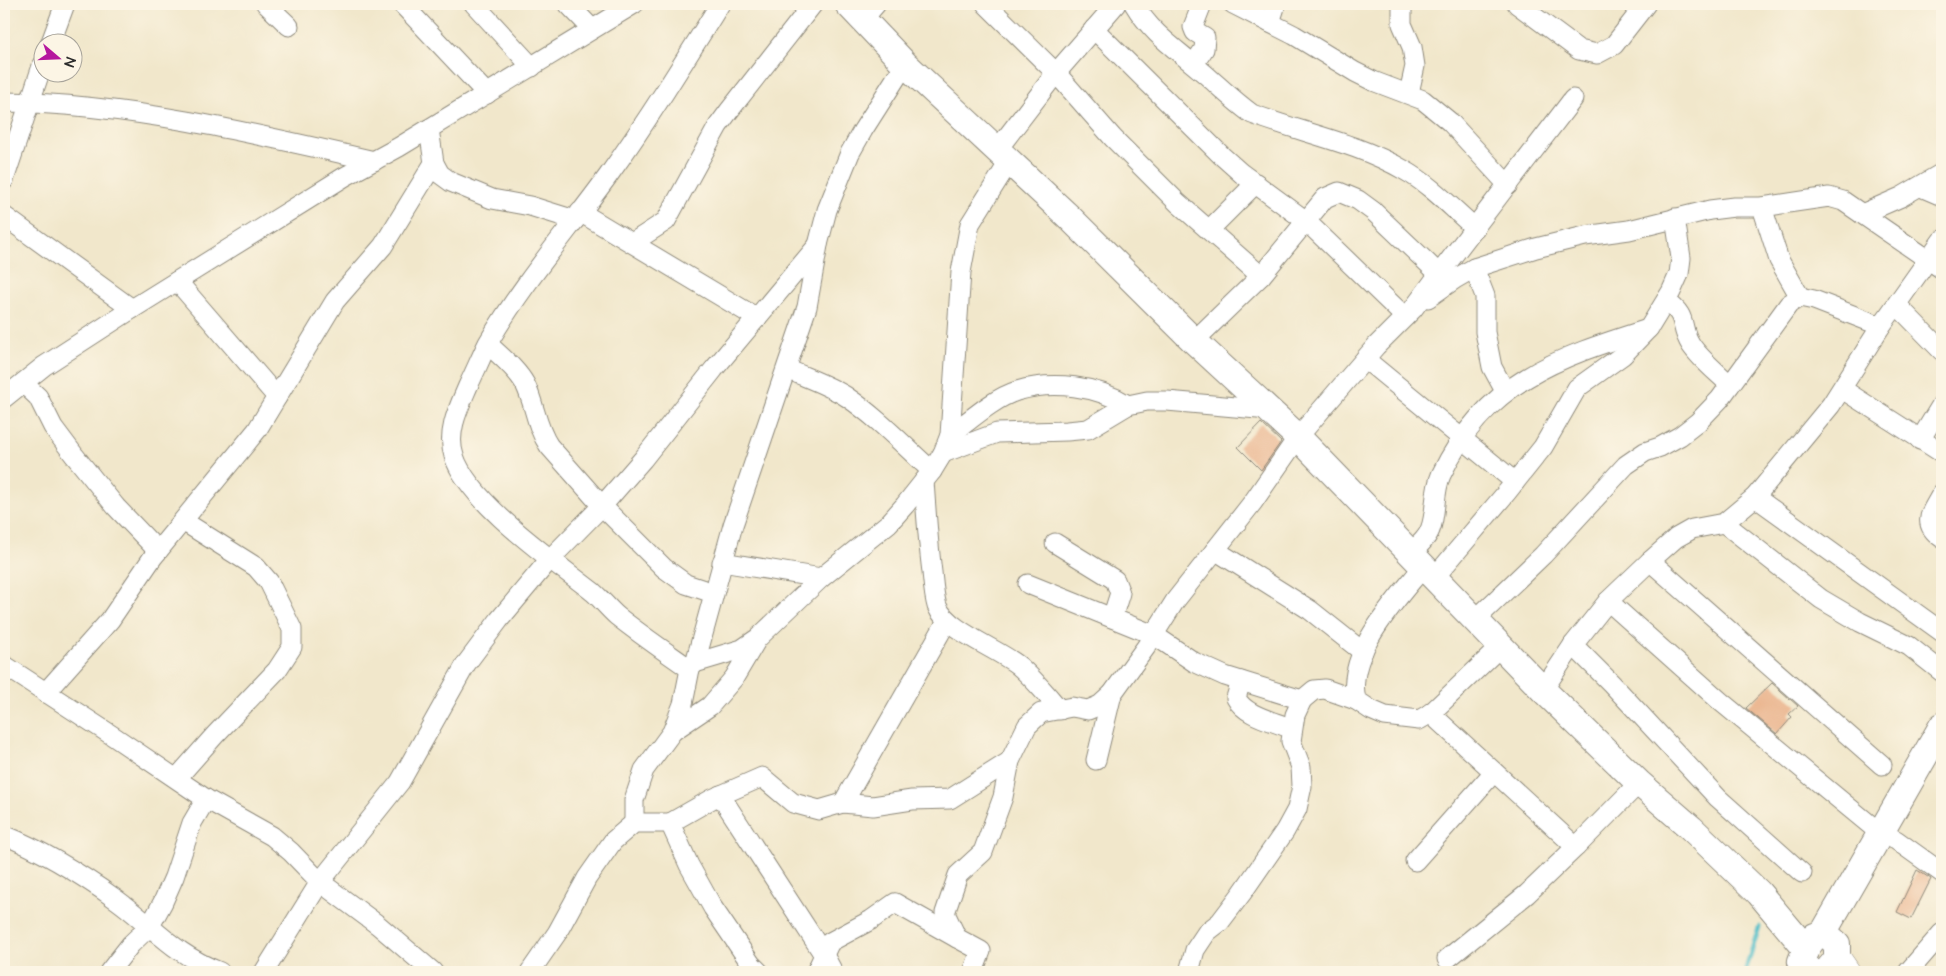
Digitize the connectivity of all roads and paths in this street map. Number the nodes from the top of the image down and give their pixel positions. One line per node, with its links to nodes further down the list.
1 (65, 4): 23 (street)
2 (266, 4): 20 (street)
3 (402, 4): 30 (street)
4 (474, 4): 26 (street)
5 (568, 4): 21 (street)
6 (634, 4): 21 (street)
7 (720, 4): 47 (street)
8 (813, 4): 53 (street)
9 (986, 4): 27 (street)
10 (1116, 4): 22 (street)
11 (1134, 4): 25 (street)
12 (1202, 4): 25 (street)
13 (1233, 4): 19 (street)
14 (1276, 4): 19 (street)
15 (1402, 4): 29 (street)
16 (1517, 4): 17 (street)
17 (1646, 4)
18 (863, 9): 24 (main road)
19 (1270, 23): 29 (street)
20 (289, 26)
21 (592, 28): 26 (street)
22 (1094, 29): 27 (street); 40 (street)
23 (55, 32)
24 (905, 64): 35 (main road); 54 (street)
25 (1194, 64): 50 (street)
26 (532, 67): 30 (street)
27 (1056, 73): 35 (street); 51 (street)
28 (37, 82): 33 (street)
29 (1409, 93): 41 (street)
30 (486, 94): 34 (street)
31 (1573, 99): 41 (street)
32 (4, 102): 33 (street)
33 (30, 103): 36 (street); 39 (street)
34 (429, 129): 36 (street); 37 (street)
35 (1003, 156): 68 (main road); 82 (street)
36 (374, 162): 59 (street)
37 (434, 163): 47 (street); 77 (street)
38 (1942, 173): 42 (street)
39 (4, 180)
40 (1256, 183): 49 (street); 51 (street)
41 (1508, 185): 50 (street)
42 (1921, 187): 43 (street); 45 (street)
43 (1942, 196)
44 (1762, 207): 45 (street); 48 (street); 60 (street)
45 (1862, 214): 55 (street)
46 (4, 216): 63 (street)
47 (577, 216): 53 (street); 69 (street)
48 (1675, 218): 56 (street); 61 (street)
49 (1306, 221): 57 (street); 58 (street); 64 (street)
50 (1475, 228): 57 (street)
51 (1209, 230): 58 (street)
52 (1942, 240): 55 (street)
53 (632, 243): 65 (street)
54 (818, 245): 65 (street); 72 (street)
55 (1936, 265): 62 (street)
56 (1474, 268): 64 (street); 76 (street)
57 (1439, 274): 64 (street)
58 (1261, 276): 68 (street)
59 (177, 281): 63 (street); 77 (street)
60 (1800, 297): 66 (street); 74 (street)
61 (1666, 301): 67 (street); 74 (street)
62 (1897, 305): 66 (street); 70 (street)
63 (132, 309): 73 (street)
64 (1409, 313): 71 (street)
65 (757, 318): 92 (street)
66 (1881, 326): 75 (street)
67 (1649, 328): 76 (street); 89 (street)
68 (1194, 341): 81 (main road)
69 (488, 344): 92 (street); 99 (street)
70 (1942, 352)
71 (1365, 359): 83 (street); 84 (street)
72 (787, 370): 88 (street); 101 (street)
73 (23, 383): 78 (street); 98 (street)
74 (1730, 385): 108 (street)
75 (1842, 389): 85 (street); 91 (street)
76 (1505, 391): 84 (street)
77 (277, 397): 93 (street)
78 (4, 398)
79 (1942, 404): 85 (street)
80 (1128, 405): 81 (street); 82 (street); 86 (street)
81 (1269, 410): 83 (main road)
82 (950, 435): 86 (street)
83 (1298, 437): 97 (street); 102 (main road)
84 (1461, 439): 89 (street); 102 (street)
85 (1920, 440): 87 (street)
86 (943, 453): 88 (street)
87 (1942, 454)
88 (928, 476): 103 (street); 109 (street)
89 (1515, 482): 102 (street)
90 (1942, 493): 95 (street)
91 (1755, 497): 94 (street); 110 (street)
92 (602, 506): 99 (street); 105 (street)
93 (183, 521): 98 (street); 135 (street)
94 (1724, 523): 100 (street); 118 (street)
95 (1942, 538)
96 (1054, 543): 107 (street)
97 (1215, 550): 111 (street); 115 (street)
98 (158, 551): 121 (street)
99 (550, 559): 117 (street); 148 (street)
100 (1650, 561): 106 (street); 133 (street)
101 (722, 562): 103 (street); 105 (street)
102 (1422, 566): 108 (main road); 115 (street)
103 (821, 578): 112 (street)
104 (1028, 584): 107 (street)
105 (713, 593): 117 (street)
106 (1608, 601): 113 (street); 143 (street)
107 (1112, 618): 111 (street)
108 (1474, 620): 114 (main road)
109 (947, 621): 125 (street); 139 (street)
110 (1942, 632)
111 (1154, 635): 119 (street); 122 (street)
112 (758, 638): 117 (street); 129 (street)
113 (1573, 645): 120 (street); 146 (street)
114 (1500, 646): 120 (main road); 126 (street)
115 (1363, 652): 124 (street)
116 (4, 665): 121 (street)
117 (692, 666): 129 (street)
118 (1942, 672)
119 (1241, 681): 123 (street); 128 (street)
120 (1543, 690): 136 (main road)
121 (45, 693): 135 (street)
122 (1112, 694): 125 (street); 130 (street)
123 (1302, 700): 124 (street); 128 (street)
124 (1356, 700): 126 (street)
125 (1060, 710): 131 (street)
126 (1430, 713): 134 (street)
127 (1942, 726): 143 (main road)
128 (1292, 728): 164 (street)
129 (672, 732): 140 (street)
130 (1096, 760)
131 (1010, 761): 139 (street); 151 (street)
132 (1942, 761): 143 (main road)
133 (1882, 765)
134 (1494, 772): 144 (street); 145 (street)
135 (177, 778): 138 (street)
136 (1639, 783): 144 (street); 153 (main road)
137 (720, 796): 139 (street); 141 (street); 152 (street)
138 (206, 798): 148 (street); 149 (street)
139 (843, 803)
140 (634, 823): 141 (street); 159 (street)
141 (670, 823): 160 (street)
142 (4, 835): 149 (street)
143 (1888, 837): 147 (street); 153 (main road)
144 (1576, 847): 154 (street)
145 (1415, 861)
146 (1802, 873)
147 (1942, 873)
148 (320, 882): 157 (street); 158 (street)
149 (150, 926): 155 (street); 156 (street)
150 (1942, 933): 165 (street)
151 (957, 938): 152 (street); 163 (street)
152 (824, 955): 161 (street); 162 (street)
153 (1820, 957)
154 (1447, 959)
155 (109, 972)
156 (220, 972)
157 (264, 972)
158 (433, 972)
159 (530, 972)
160 (759, 972)
161 (816, 972)
162 (833, 972)
163 (973, 972)
164 (1189, 972)
165 (1908, 972)

